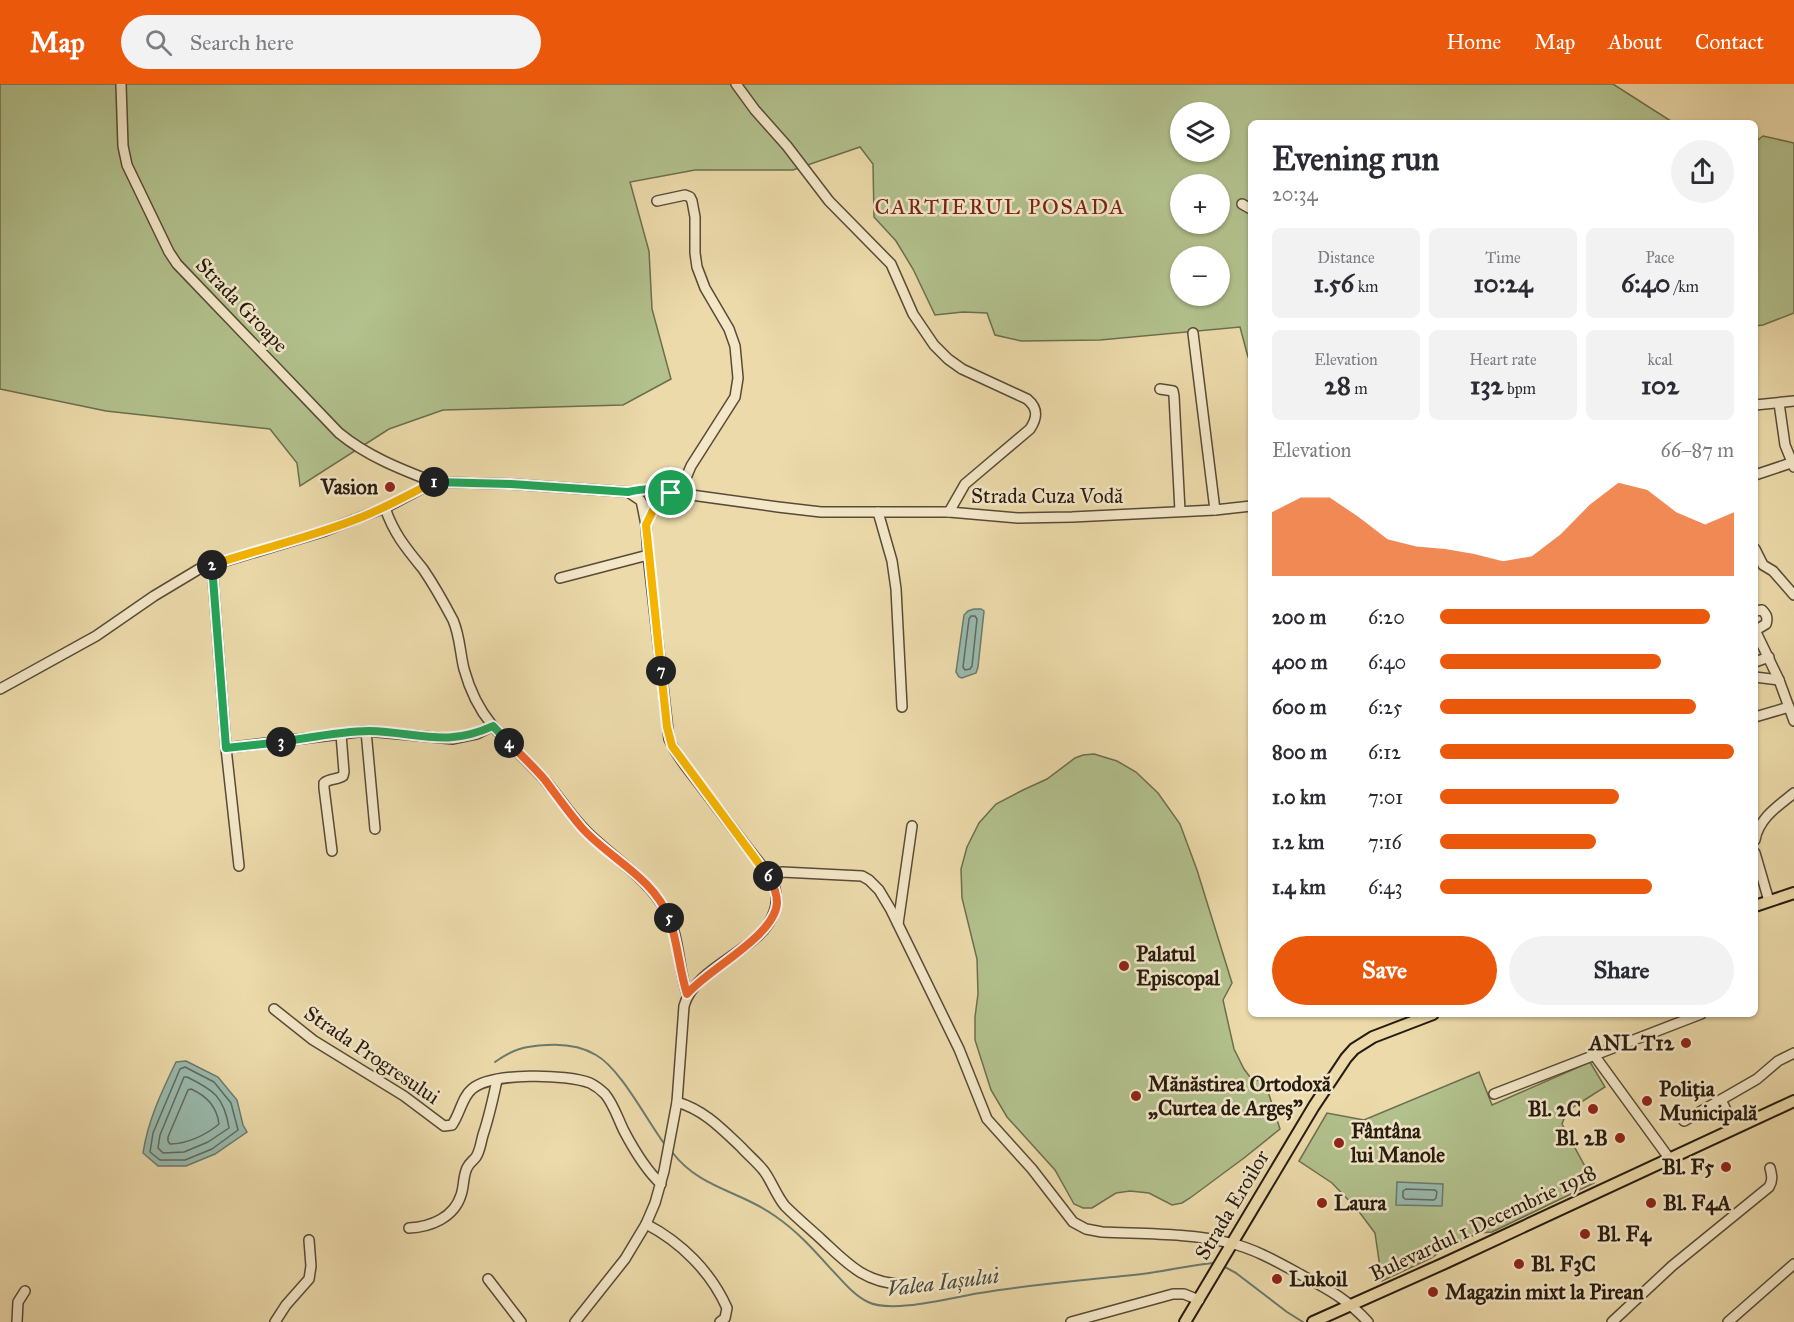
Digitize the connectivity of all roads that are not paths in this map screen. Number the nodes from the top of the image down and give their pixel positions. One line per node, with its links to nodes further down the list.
1 (121, 84): 13 (street, Strada Groape)
2 (736, 84): 22 (street)
3 (657, 201): 15 (street)
4 (1242, 204): 5 (street)
5 (1248, 207)
6 (1193, 333): 20 (street)
7 (1160, 389): 23 (street)
8 (1794, 401): 9 (street)
9 (1779, 403): 10 (street); 11 (street)
10 (1758, 405)
11 (1793, 465): 12 (street)
12 (1758, 474)
13 (434, 482): 16 (street); 19 (street)
14 (655, 489): 15 (street, Strada Cuza Vodă); 16 (street); 17 (street)
15 (675, 493): 17 (street); 21 (street, Strada Cuza Vodă)
16 (641, 498): 17 (street); 24 (street)
17 (657, 505): 24 (street)
18 (1248, 506): 20 (street, Strada Cuza Vodă)
19 (385, 508): 27 (street); 42 (street)
20 (1215, 510): 23 (street, Strada Cuza Vodă)
21 (878, 512): 22 (street, Strada Cuza Vodă); 39 (street)
22 (949, 512): 23 (street, Strada Cuza Vodă)
23 (1180, 512)
24 (646, 525): 25 (street)
25 (648, 555): 28 (street); 55 (street)
26 (1758, 555): 29 (street)
27 (212, 565): 37 (street); 45 (street)
28 (560, 578)
29 (1794, 595)
30 (1758, 610): 31 (street)
31 (1758, 628)
32 (1758, 636): 33 (street)
33 (1769, 657): 34 (street); 36 (street)
34 (1758, 661)
35 (1758, 677): 36 (street)
36 (1779, 680): 38 (street)
37 (0, 689)
38 (1790, 699): 40 (street); 41 (street)
39 (902, 707)
40 (1758, 715)
41 (1794, 721)
42 (493, 726): 43 (street); 60 (street)
43 (366, 731): 44 (street); 51 (street)
44 (340, 734): 45 (street); 52 (street)
45 (226, 748): 54 (street)
46 (1794, 793): 47 (street)
47 (1768, 814): 48 (street); 50 (street)
48 (1758, 816)
49 (912, 826): 59 (street)
50 (1758, 829)
51 (375, 830)
52 (332, 851)
53 (1758, 863): 57 (street)
54 (239, 866)
55 (770, 879): 59 (street); 60 (street)
56 (1794, 893): 57 (main road)
57 (1769, 901): 58 (main road)
58 (1758, 905)
59 (898, 924): 79 (street)
60 (687, 994): 70 (street)
61 (274, 1009): 66 (street, Strada Progresului)
62 (1425, 1017): 79 (main road, Strada Eroilor)
63 (1693, 1017): 65 (street)
64 (1794, 1053): 68 (street)
65 (1594, 1055): 67 (street); 73 (street)
66 (497, 1080): 75 (street, Strada Progresului); 77 (street)
67 (1494, 1094)
68 (1721, 1100): 71 (street); 72 (street)
69 (1794, 1101): 72 (main road, Bulevardul 1 Decembrie 1918)
70 (677, 1102): 75 (street); 82 (street)
71 (1684, 1121)
72 (1735, 1128): 73 (main road, Bulevardul 1 Decembrie 1918)
73 (1669, 1158): 85 (main road, Bulevardul 1 Decembrie 1918)
74 (1770, 1168): 95 (street)
75 (661, 1184): 76 (street)
76 (646, 1224): 90 (street); 91 (street)
77 (409, 1228)
78 (309, 1240): 88 (street)
79 (1230, 1248): 84 (main road, Strada Eroilor); 85 (street)
80 (1794, 1264): 96 (street)
81 (488, 1279): 89 (street)
82 (901, 1284)
83 (25, 1291): 87 (street)
84 (1198, 1300): 92 (street); 93 (main road, Strada Eroilor)
85 (1352, 1305): 86 (main road, Bulevardul 1 Decembrie 1918); 94 (street)
86 (1318, 1320)
87 (17, 1322)
88 (275, 1322)
89 (521, 1322)
90 (575, 1322)
91 (720, 1322)
92 (1071, 1322)
93 (1185, 1322)
94 (1368, 1322)
95 (1612, 1322)
96 (1728, 1322)

